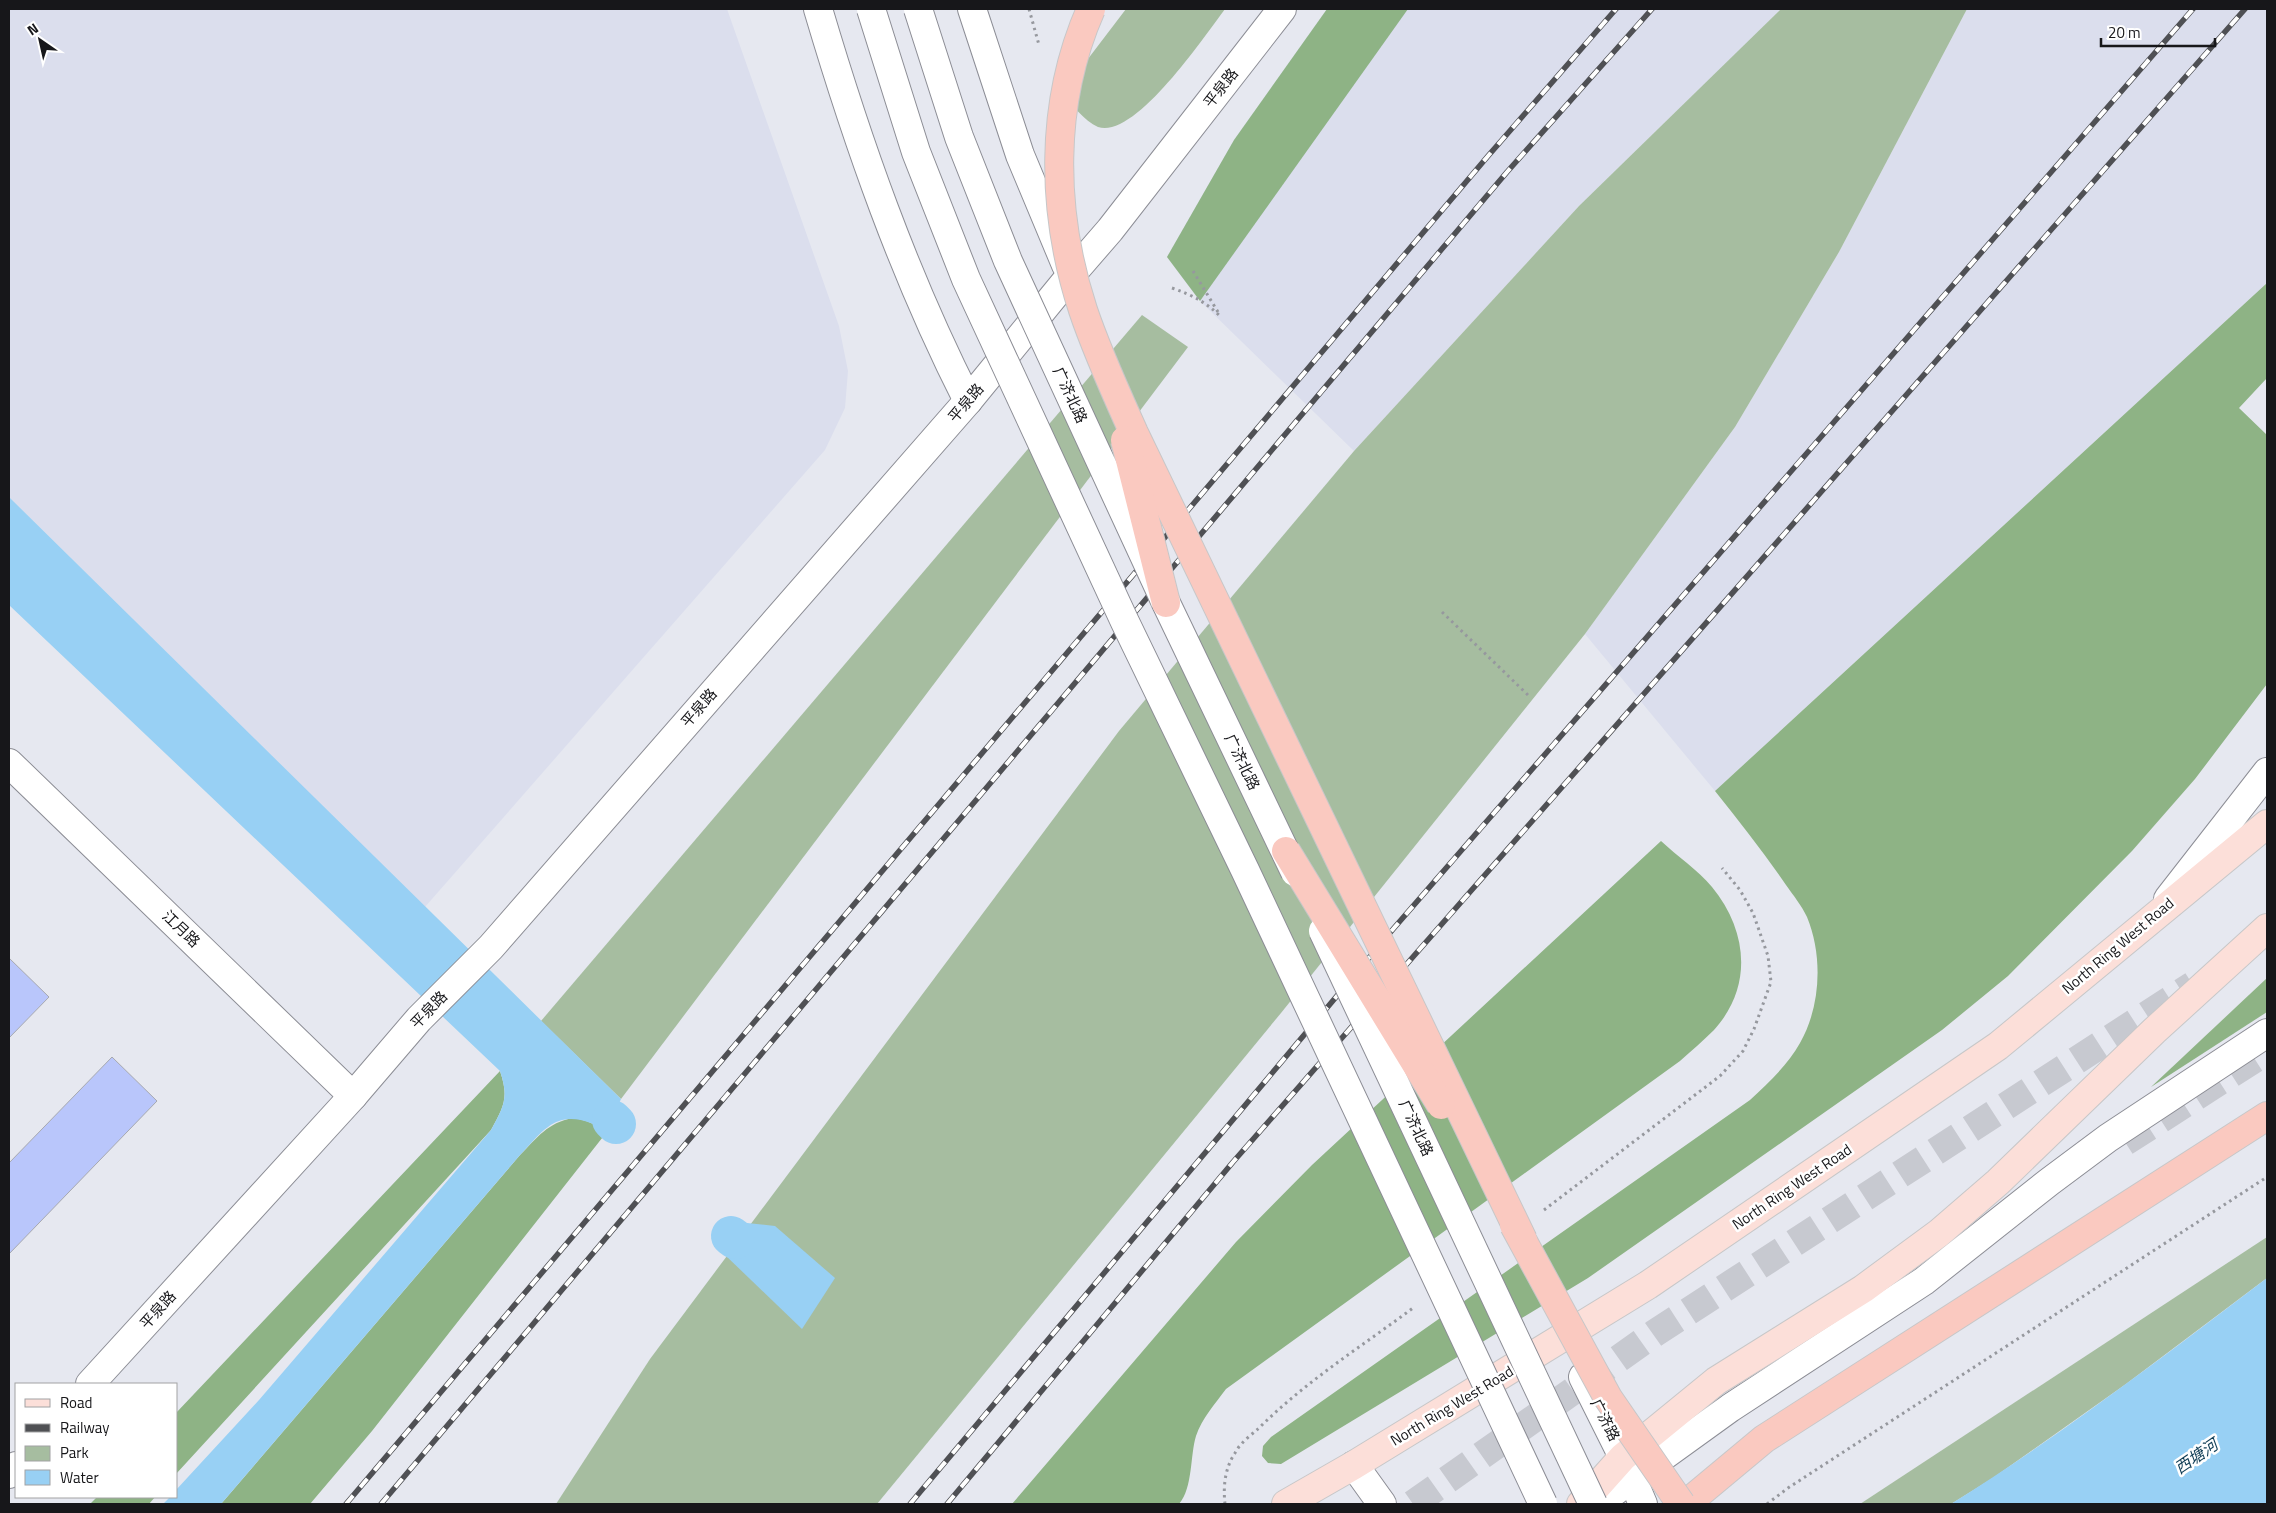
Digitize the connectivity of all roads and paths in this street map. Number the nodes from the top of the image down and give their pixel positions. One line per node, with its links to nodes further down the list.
1 (818, 9): 13 (main road)
2 (871, 9): 34 (main road, bridge)
3 (918, 9): 14 (main road, 广济北路, bridge)
4 (972, 9): 10 (main road)
5 (1029, 9): 8 (path)
6 (1091, 9): 12 (highway, bridge)
7 (1282, 9): 10 (main road, 平泉路)
8 (1039, 46)
9 (1193, 271): 11 (path)
10 (1070, 276): 13 (main road, 平泉路)
11 (1172, 288)
12 (1109, 375): 14 (highway, bridge); 27 (highway, bridge)
13 (968, 401): 24 (main road, 平泉路)
14 (1166, 604): 20 (main road, 广济北路, bridge)
15 (1442, 612): 16 (path)
16 (1529, 696)
17 (9, 763): 24 (main road, 江月路)
18 (2267, 772): 21 (main road)
19 (2267, 824): 21 (main road, North Ring West Road)
20 (1286, 851): 27 (highway, bridge); 36 (main road, 广济北路, bridge)
21 (2157, 913): 28 (main road, North Ring West Road)
22 (2267, 928): 31 (main road)
23 (2267, 1033): 31 (main road)
24 (353, 1096): 29 (main road, 平泉路)
25 (2267, 1116): 40 (highway)
26 (2267, 1177): 41 (path)
27 (1523, 1240): 39 (highway, bridge)
28 (1563, 1338): 30 (main road, North Ring West Road); 31 (main road, 广济路)
29 (91, 1383)
30 (1354, 1465): 32 (main road, North Ring West Road); 33 (main road)
31 (1627, 1468): 35 (main road); 37 (main road); 38 (main road, 广济路)
32 (1286, 1504)
33 (1382, 1504)
34 (1543, 1504)
35 (1581, 1504)
36 (1593, 1504)
37 (1597, 1504)
38 (1643, 1504)
39 (1681, 1504)
40 (1686, 1504)
41 (1767, 1504)

